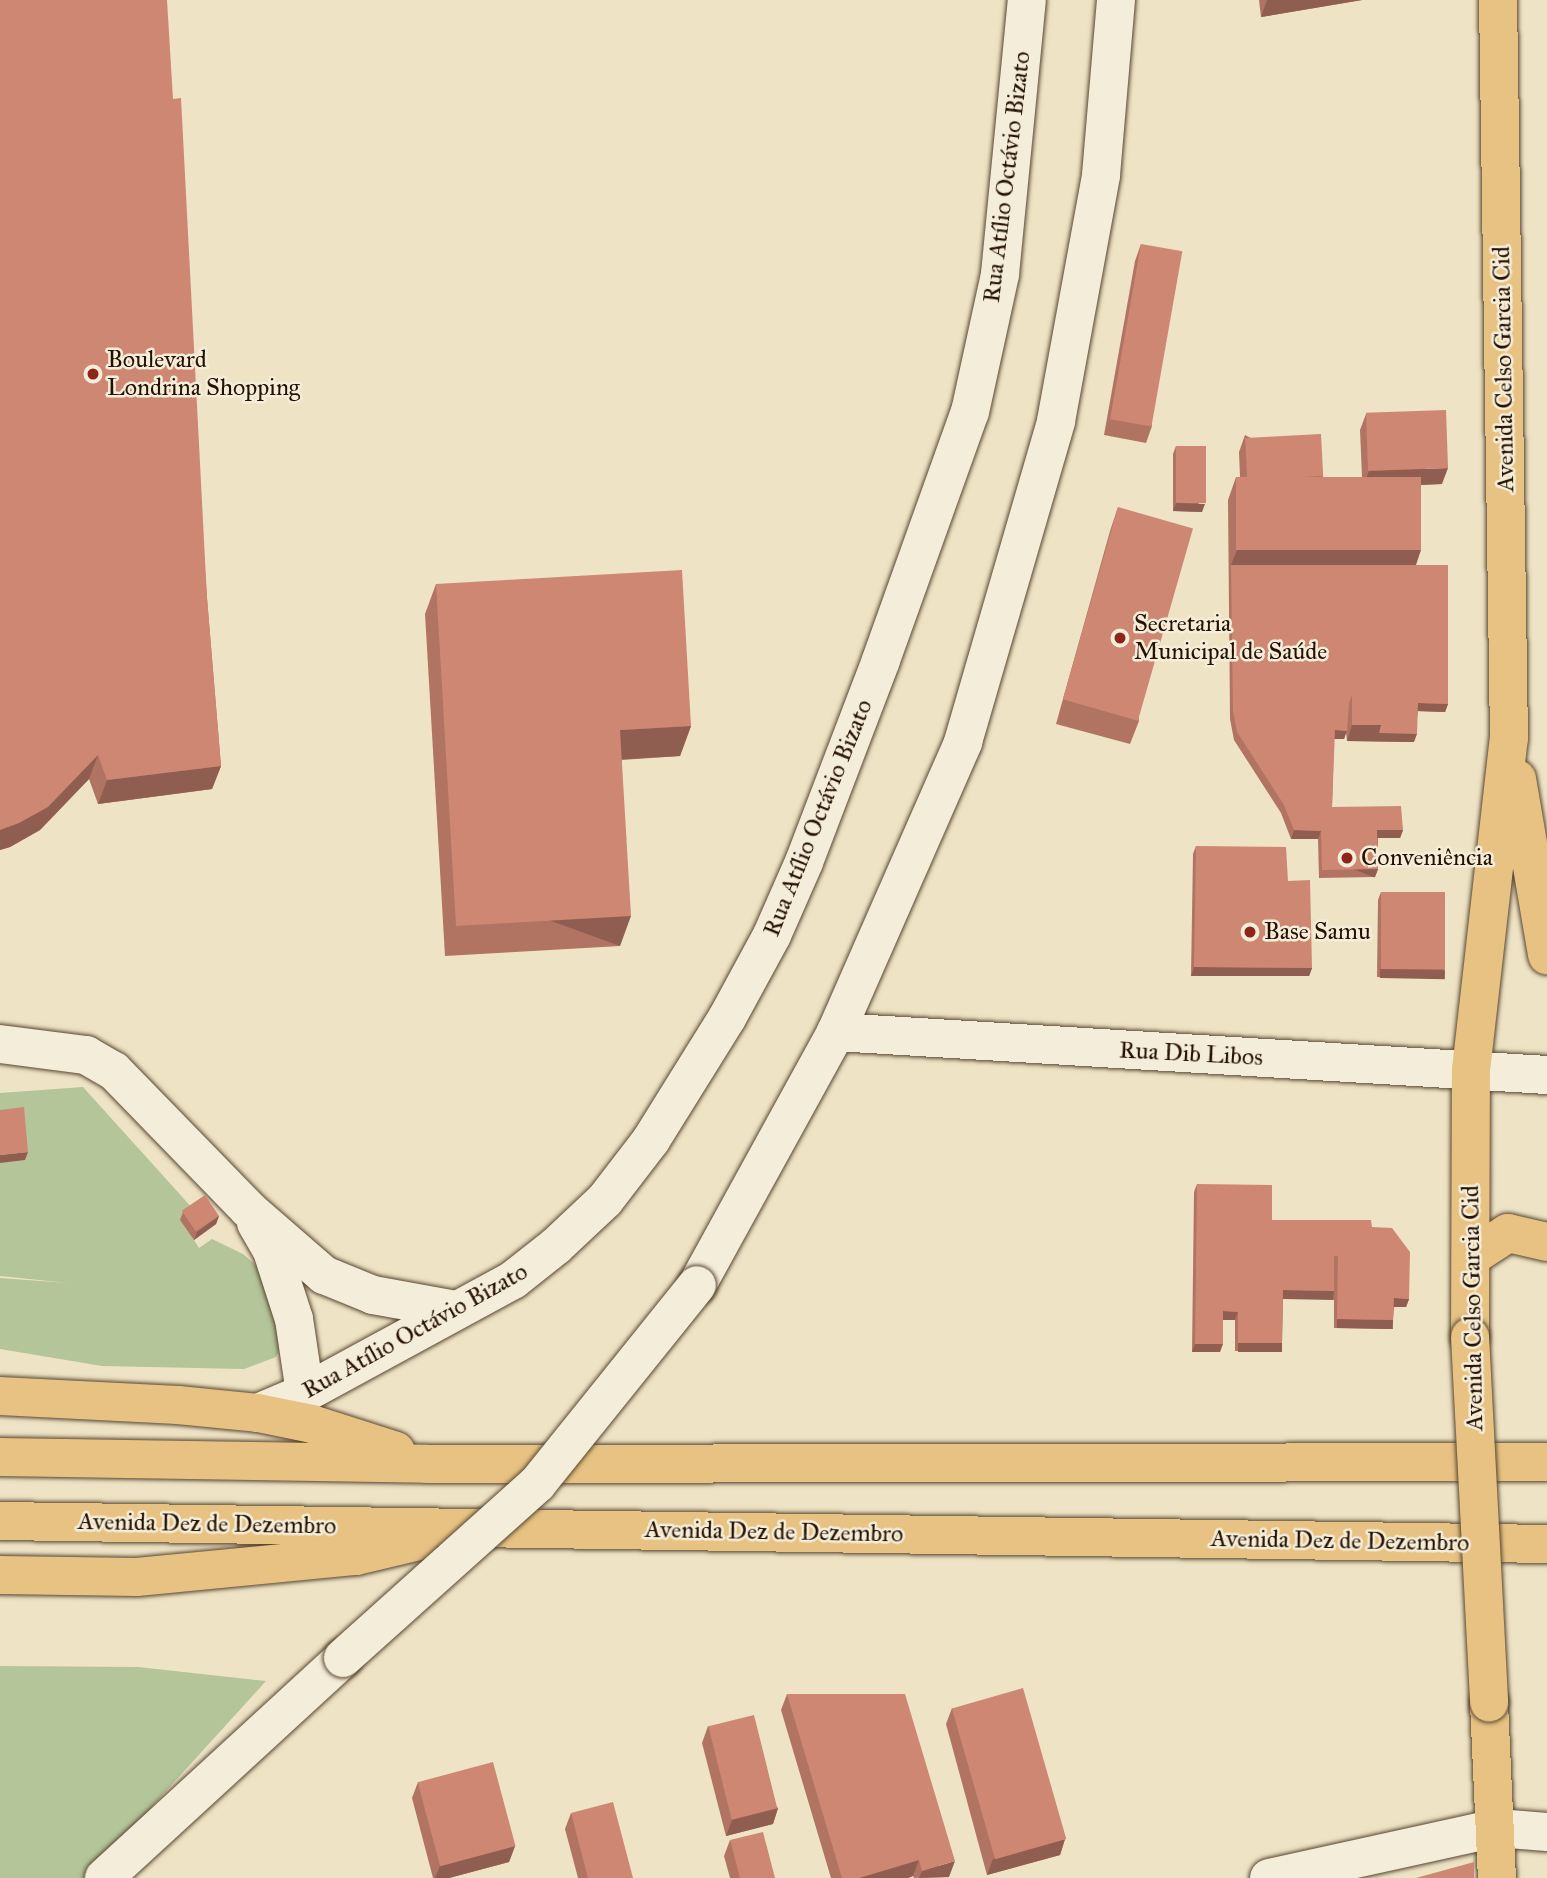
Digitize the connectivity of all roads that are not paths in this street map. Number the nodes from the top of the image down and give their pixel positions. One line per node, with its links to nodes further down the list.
1 (1027, 0): 13 (street, Rua Atílio Octávio Bizato)
2 (1116, 0): 6 (street)
3 (1498, 0): 4 (main road, Avenida Celso Garcia Cid)
4 (1509, 739): 5 (main road, Avenida Celso Garcia Cid); 8 (main road, Avenida Celso Garcia Cid)
5 (1547, 955)
6 (836, 1032): 8 (street, Rua Dib Libos); 26 (street, bridge)
7 (0, 1044): 10 (street)
8 (1471, 1070): 9 (street, Rua Dib Libos); 12 (main road, Avenida Celso Garcia Cid)
9 (1547, 1074)
10 (248, 1209): 13 (street); 14 (street)
11 (1547, 1242): 12 (main road)
12 (1471, 1257): 24 (main road, Avenida Celso Garcia Cid, bridge)
13 (456, 1310): 14 (street, Rua Atílio Octávio Bizato)
14 (305, 1393): 16 (street, Rua Atílio Octávio Bizato)
15 (0, 1396): 16 (main road)
16 (258, 1413): 19 (main road)
17 (0, 1457): 19 (main road)
18 (1547, 1462): 19 (main road)
19 (438, 1464)
20 (0, 1521): 21 (main road, Avenida Dez de Dezembro)
21 (481, 1527): 22 (main road, Avenida Dez de Dezembro); 23 (main road)
22 (1547, 1544)
23 (0, 1576)
24 (1497, 1828): 25 (street); 27 (street); 28 (main road, Avenida Celso Garcia Cid)
25 (1547, 1832)
26 (104, 1878)
27 (1269, 1878)
28 (1497, 1878)

